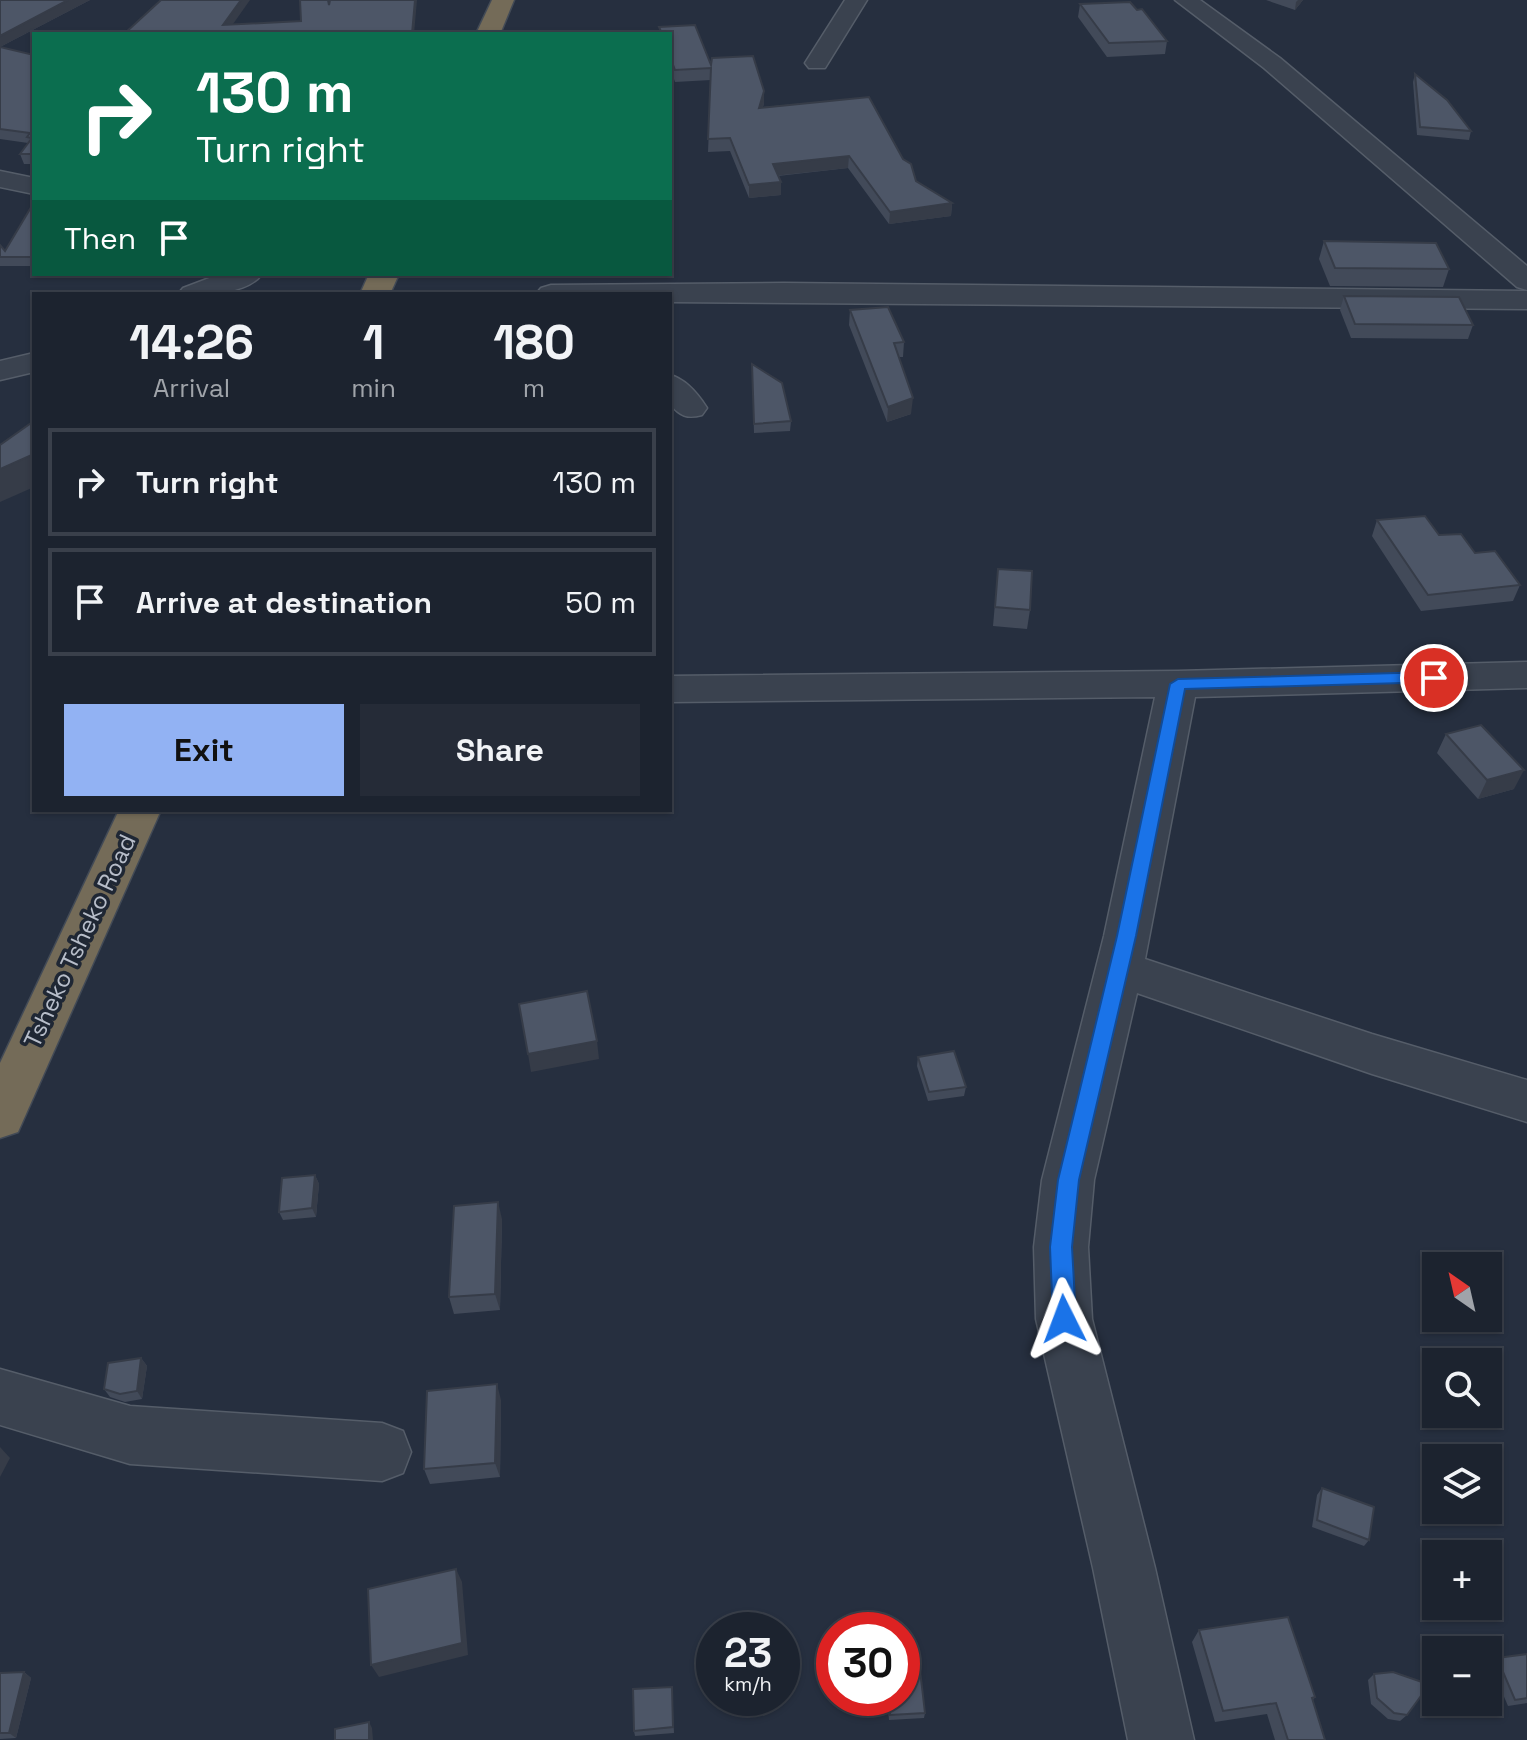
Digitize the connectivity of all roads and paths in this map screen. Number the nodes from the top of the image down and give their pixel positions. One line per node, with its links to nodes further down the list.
1 (503, 0): 4 (highway)
2 (856, 0): 5 (street)
3 (1186, 0): 8 (street)
4 (489, 32)
5 (817, 63)
6 (0, 179): 7 (street)
7 (32, 186)
8 (1527, 281)
9 (230, 282): 10 (street)
10 (199, 292)
11 (672, 294): 12 (street)
12 (1527, 300)
13 (32, 363): 14 (street)
14 (0, 371)
15 (1527, 675): 16 (street)
16 (1178, 684): 17 (street); 19 (street)
17 (672, 689)
18 (139, 812): 21 (highway, Tsheko Tsheko Road)
19 (1117, 968): 20 (street); 24 (street)
20 (1527, 1101)
21 (0, 1117)
22 (0, 1397): 23 (street)
23 (382, 1452)
24 (1161, 1740)

